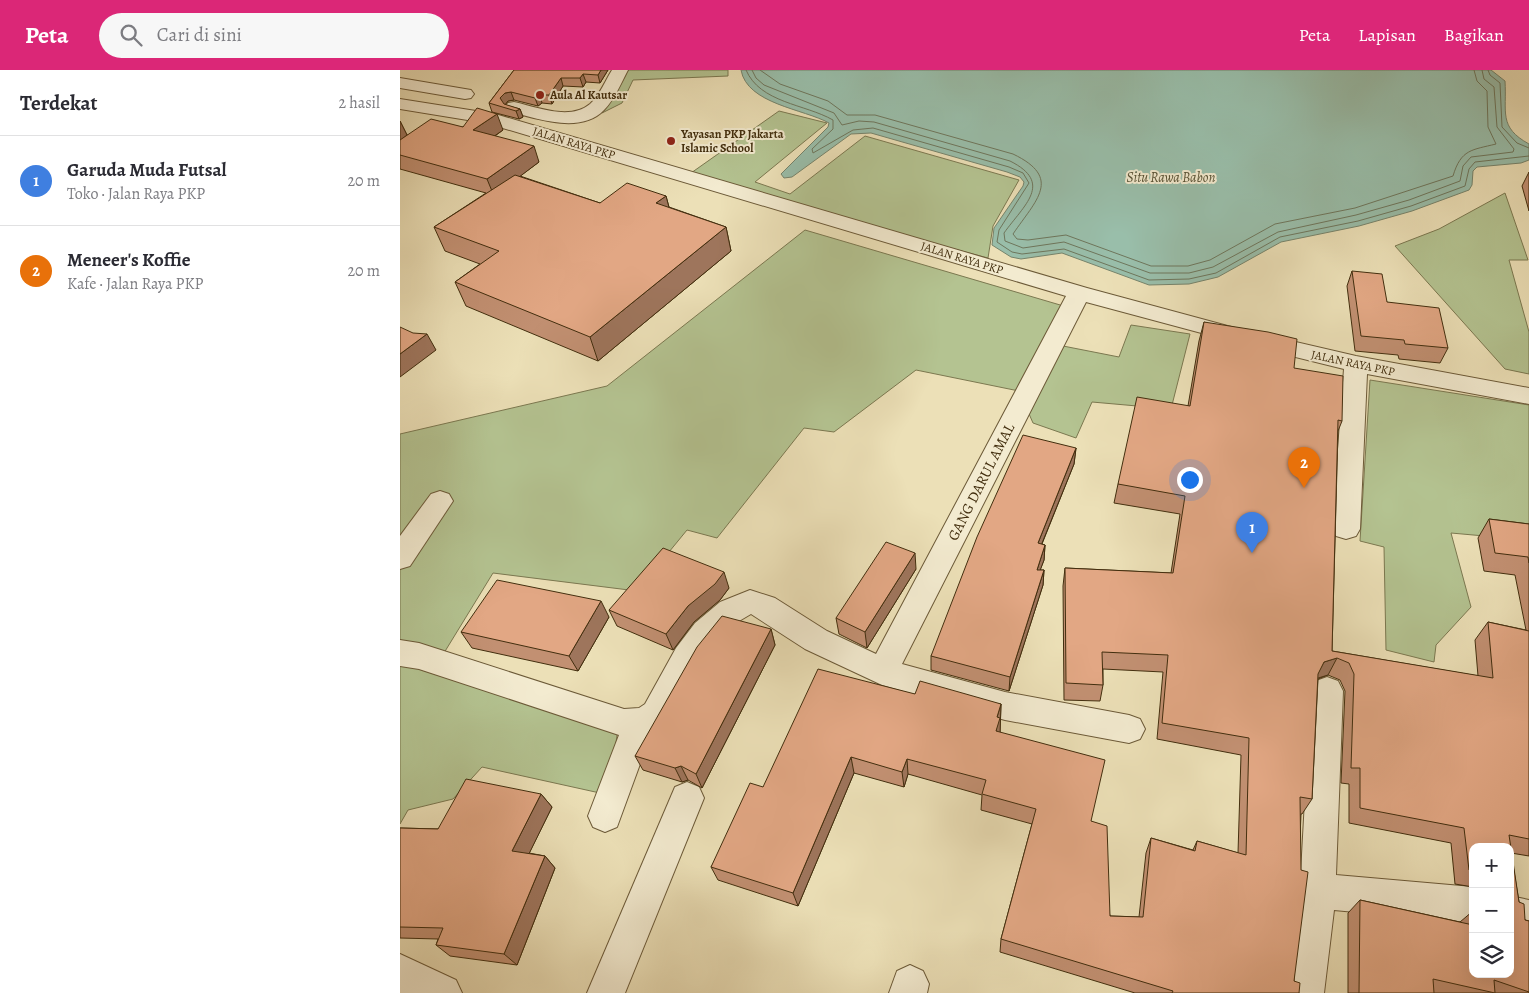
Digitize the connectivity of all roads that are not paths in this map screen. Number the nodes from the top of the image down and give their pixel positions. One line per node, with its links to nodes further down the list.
1 (620, 70): 2 (street)
2 (400, 83)
3 (400, 104): 4 (street, JALAN RAYA PKP)
4 (458, 111): 5 (street); 6 (street, JALAN RAYA PKP)
5 (433, 128)
6 (1079, 293): 7 (street, JALAN RAYA PKP); 13 (street, GANG DARUL AMAL)
7 (1356, 364): 8 (street, JALAN RAYA PKP); 10 (street)
8 (1529, 396)
9 (440, 501): 11 (street)
10 (1346, 529)
11 (400, 558)
12 (400, 653): 15 (street)
13 (882, 672): 15 (street); 16 (street)
14 (1327, 691): 19 (street)
15 (639, 724): 18 (street)
16 (1129, 729)
17 (687, 798): 25 (street)
18 (604, 816)
19 (1318, 891): 20 (street); 26 (street)
20 (1469, 905)
21 (1514, 915): 22 (street)
22 (1529, 918)
23 (400, 973): 24 (street)
24 (442, 993)
25 (606, 993)
26 (1305, 993)

